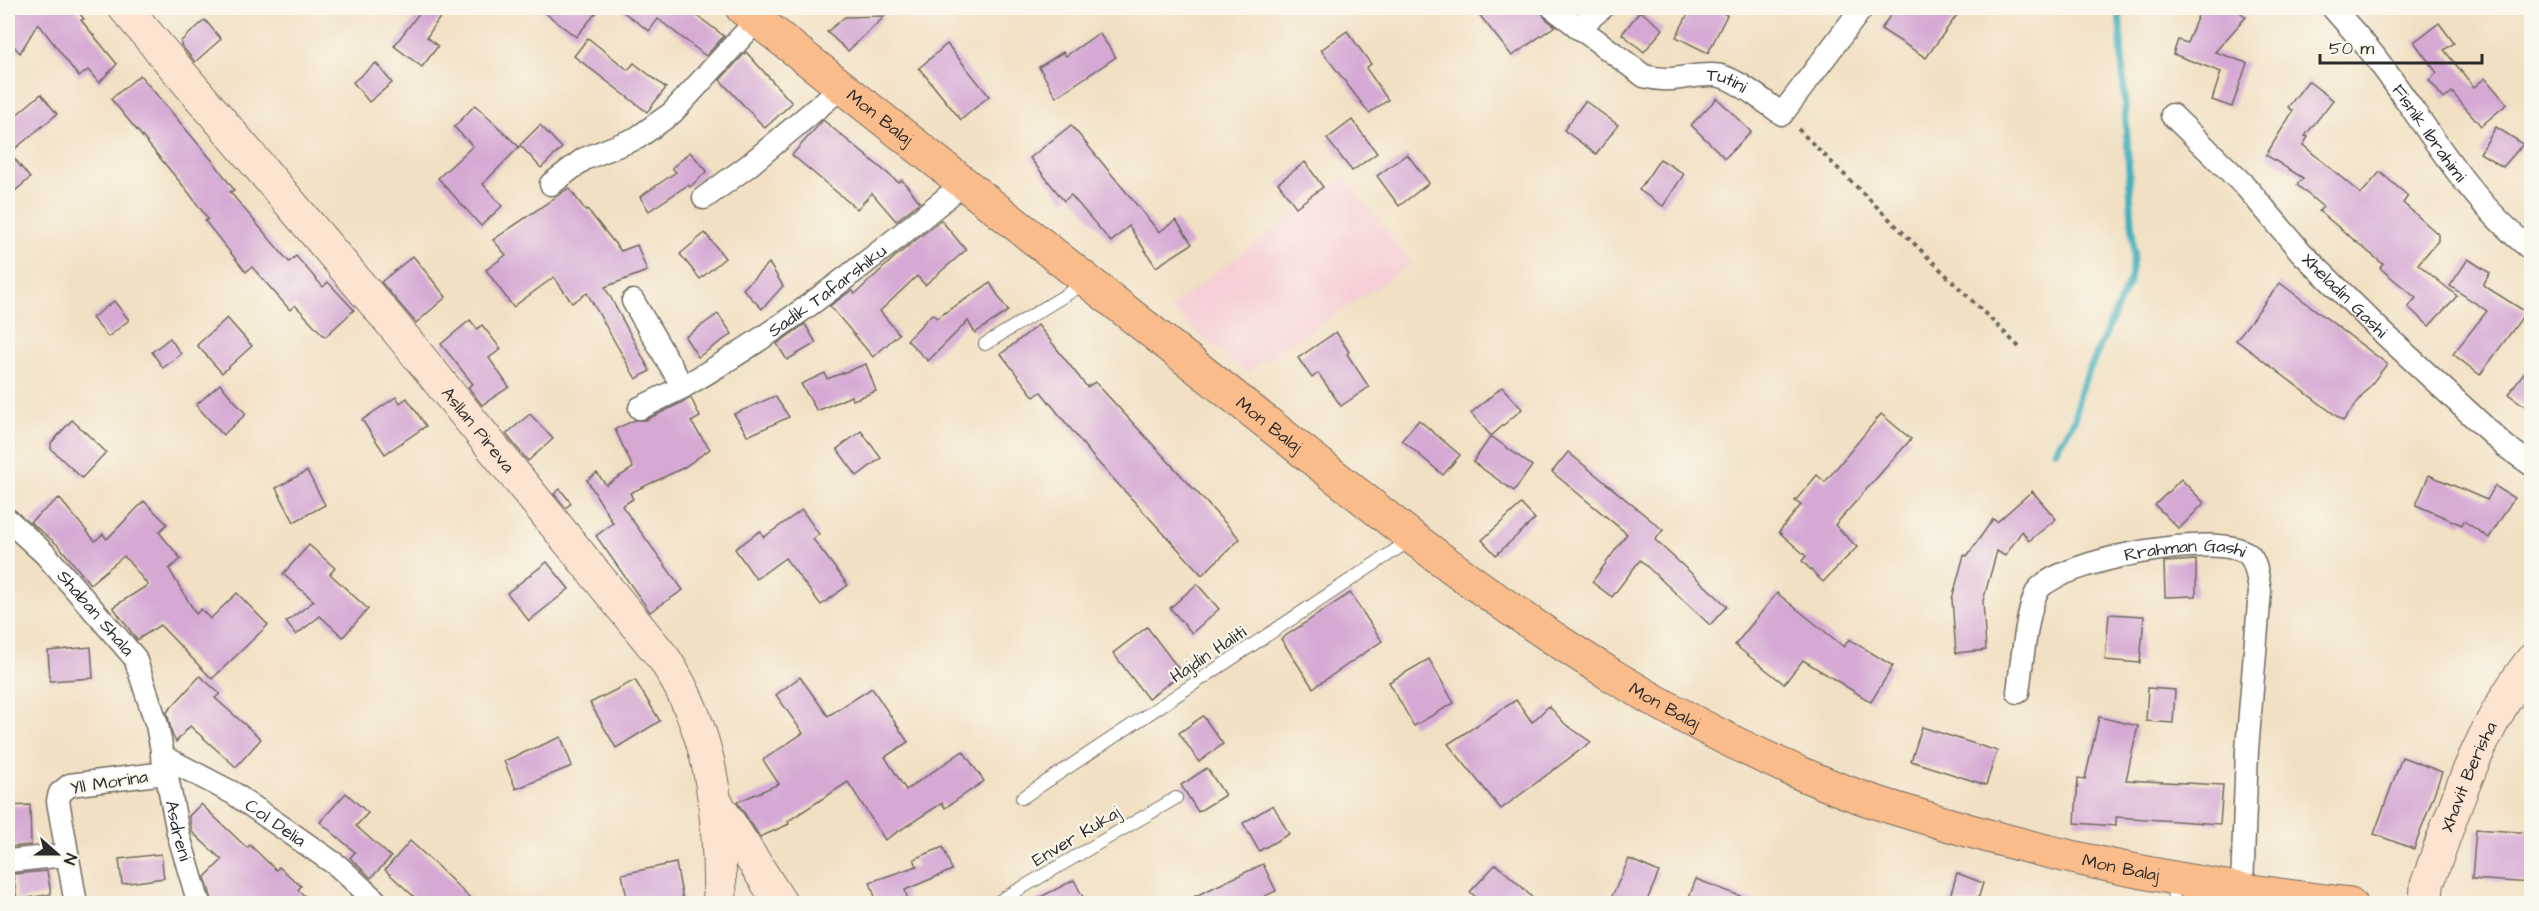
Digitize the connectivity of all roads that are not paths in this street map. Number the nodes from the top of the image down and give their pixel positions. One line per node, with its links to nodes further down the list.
1 (125, 8): 27 (street, Asllan Pireva)
2 (1553, 8): 7 (street, Tutini)
3 (1602, 8): 7 (street)
4 (1862, 8): 7 (street, Tutini)
5 (2333, 8): 13 (street, Fisnik Ibrahimi)
6 (750, 13): 8 (main road, Mon Balaj); 10 (street, Mon Balaj)
7 (1578, 28)
8 (842, 87): 11 (main road, Mon Balaj); 12 (street, Mon Balaj)
9 (2172, 115): 19 (street, Xheladin Gashi)
10 (551, 184)
11 (963, 184): 14 (main road, Mon Balaj); 17 (street, Sadik Tafarshiku)
12 (704, 198)
13 (2532, 250)
14 (1087, 282): 16 (lane); 21 (main road, Mon Balaj)
15 (633, 300): 17 (street)
16 (986, 344)
17 (682, 387): 18 (street, Sadik Tafarshiku)
18 (640, 408)
19 (2532, 465)
20 (8, 520): 24 (street, Shaban Shala)
21 (1413, 538): 25 (lane, Hajdin Haliti); 31 (main road, Mon Balaj)
22 (2532, 660): 39 (street, Xhavit Berisha)
23 (2018, 693): 30 (street, Rrahman Gashi)
24 (163, 765): 28 (street, Yll Morina); 34 (street, Asdreni); 35 (street, Col Delia)
25 (1022, 798)
26 (1176, 798): 38 (lane, Enver Kukaj)
27 (717, 804): 36 (street, Asllan Pireva); 37 (street)
28 (66, 855): 29 (street); 33 (street, Yll Morina)
29 (8, 861)
30 (2242, 889): 31 (main road, Mon Balaj); 32 (main road, Mon Balaj)
31 (2174, 891)
32 (2332, 902)
33 (76, 903)
34 (199, 903)
35 (379, 903)
36 (720, 903)
37 (781, 903)
38 (994, 903)
39 (2426, 903)

